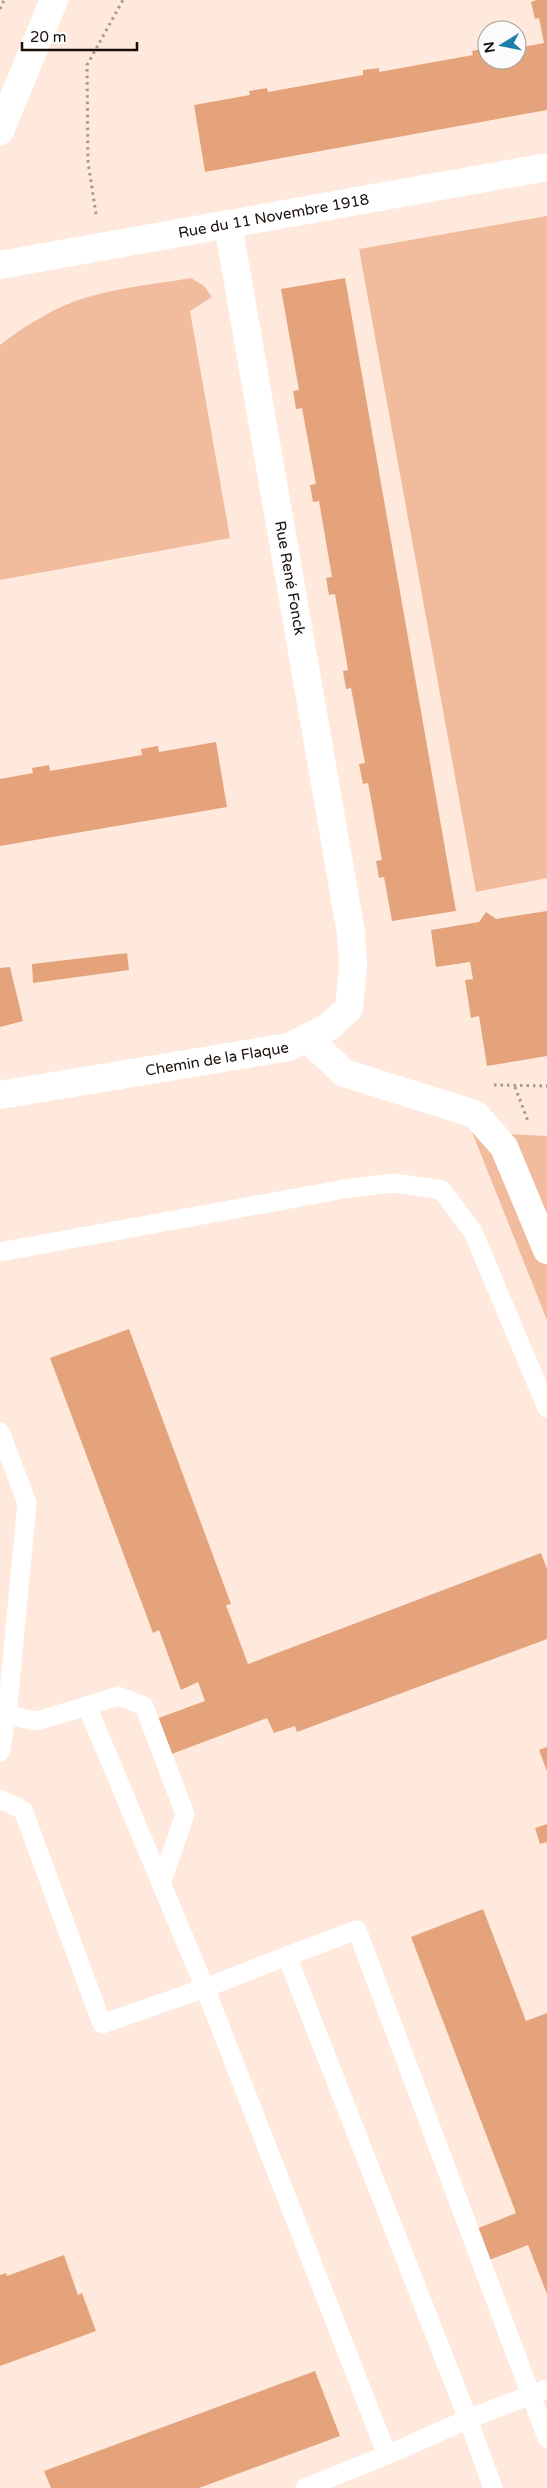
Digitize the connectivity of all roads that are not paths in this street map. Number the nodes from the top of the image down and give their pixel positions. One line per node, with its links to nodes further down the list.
1 (54, 0): 2 (street)
2 (0, 131)
3 (547, 167): 4 (street, Rue du 11 Novembre 1918)
4 (228, 224): 5 (street, Rue du 11 Novembre 1918); 6 (street, Rue René Fonck)
5 (0, 265)
6 (351, 933): 7 (street, Chemin de la Flaque)
7 (307, 1038): 8 (street, Chemin de la Flaque); 9 (street)
8 (0, 1094)
9 (547, 1250)
10 (0, 1252): 11 (lane)
11 (547, 1408)
12 (0, 1432): 14 (lane)
13 (87, 1706): 14 (lane); 17 (lane); 17 (lane)
14 (7, 1715): 15 (lane)
15 (0, 1752)
16 (0, 1799): 19 (lane)
17 (161, 1884): 19 (lane)
18 (288, 1956): 19 (lane); 20 (lane); 21 (lane)
19 (205, 1988): 23 (lane)
20 (539, 2392): 21 (lane); 22 (lane)
21 (468, 2419): 23 (lane); 25 (lane)
22 (547, 2438)
23 (387, 2455): 24 (lane)
24 (305, 2488)
25 (493, 2488)

